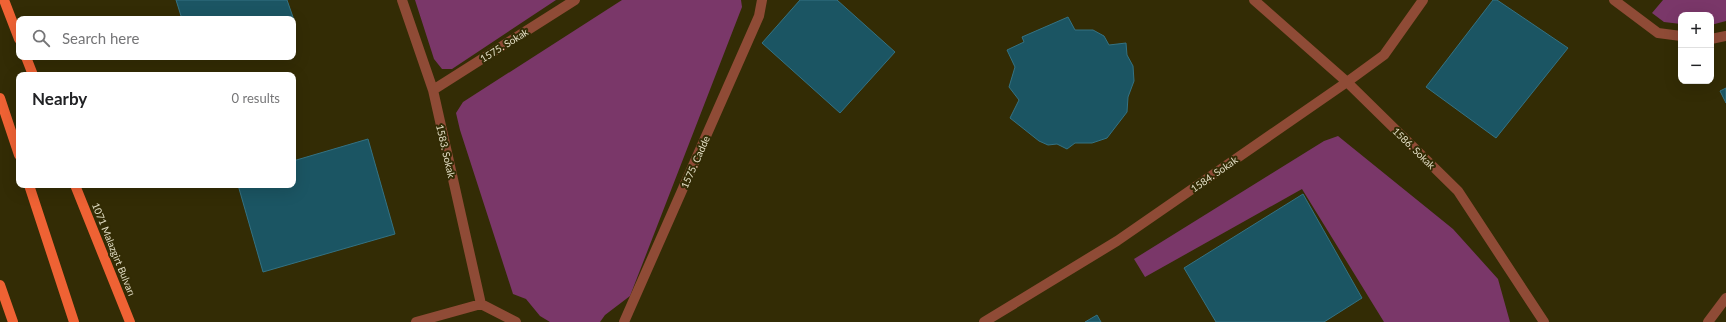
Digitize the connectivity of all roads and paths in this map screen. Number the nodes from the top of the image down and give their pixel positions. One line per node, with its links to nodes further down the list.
1 (4, 0): 8 (main road)
2 (402, 0): 15 (street, 1583. Sokak)
3 (575, 0): 15 (street, 1575. Sokak)
4 (762, 0): 28 (street, 1575. Cadde)
5 (1254, 0): 14 (street, 1586. Sokak)
6 (1422, 0): 14 (street, 1584. Sokak)
7 (1614, 0): 9 (street)
8 (16, 31)
9 (1678, 36)
10 (1726, 36): 11 (street)
11 (1714, 38)
12 (27, 60): 13 (main road)
13 (31, 72)
14 (1347, 82): 29 (street, 1584. Sokak); 30 (street, 1586. Sokak)
15 (433, 90): 22 (street, 1583. Sokak)
16 (0, 98): 17 (main road)
17 (16, 146)
18 (30, 188): 24 (main road)
19 (76, 188): 25 (main road, 1071 Malazgirt Bulvarı)
20 (0, 285): 23 (main road)
21 (1726, 298): 31 (street)
22 (481, 304): 26 (street); 27 (street)
23 (13, 322)
24 (74, 322)
25 (130, 322)
26 (416, 322)
27 (516, 322)
28 (624, 322)
29 (984, 322)
30 (1544, 322)
31 (1708, 322)

